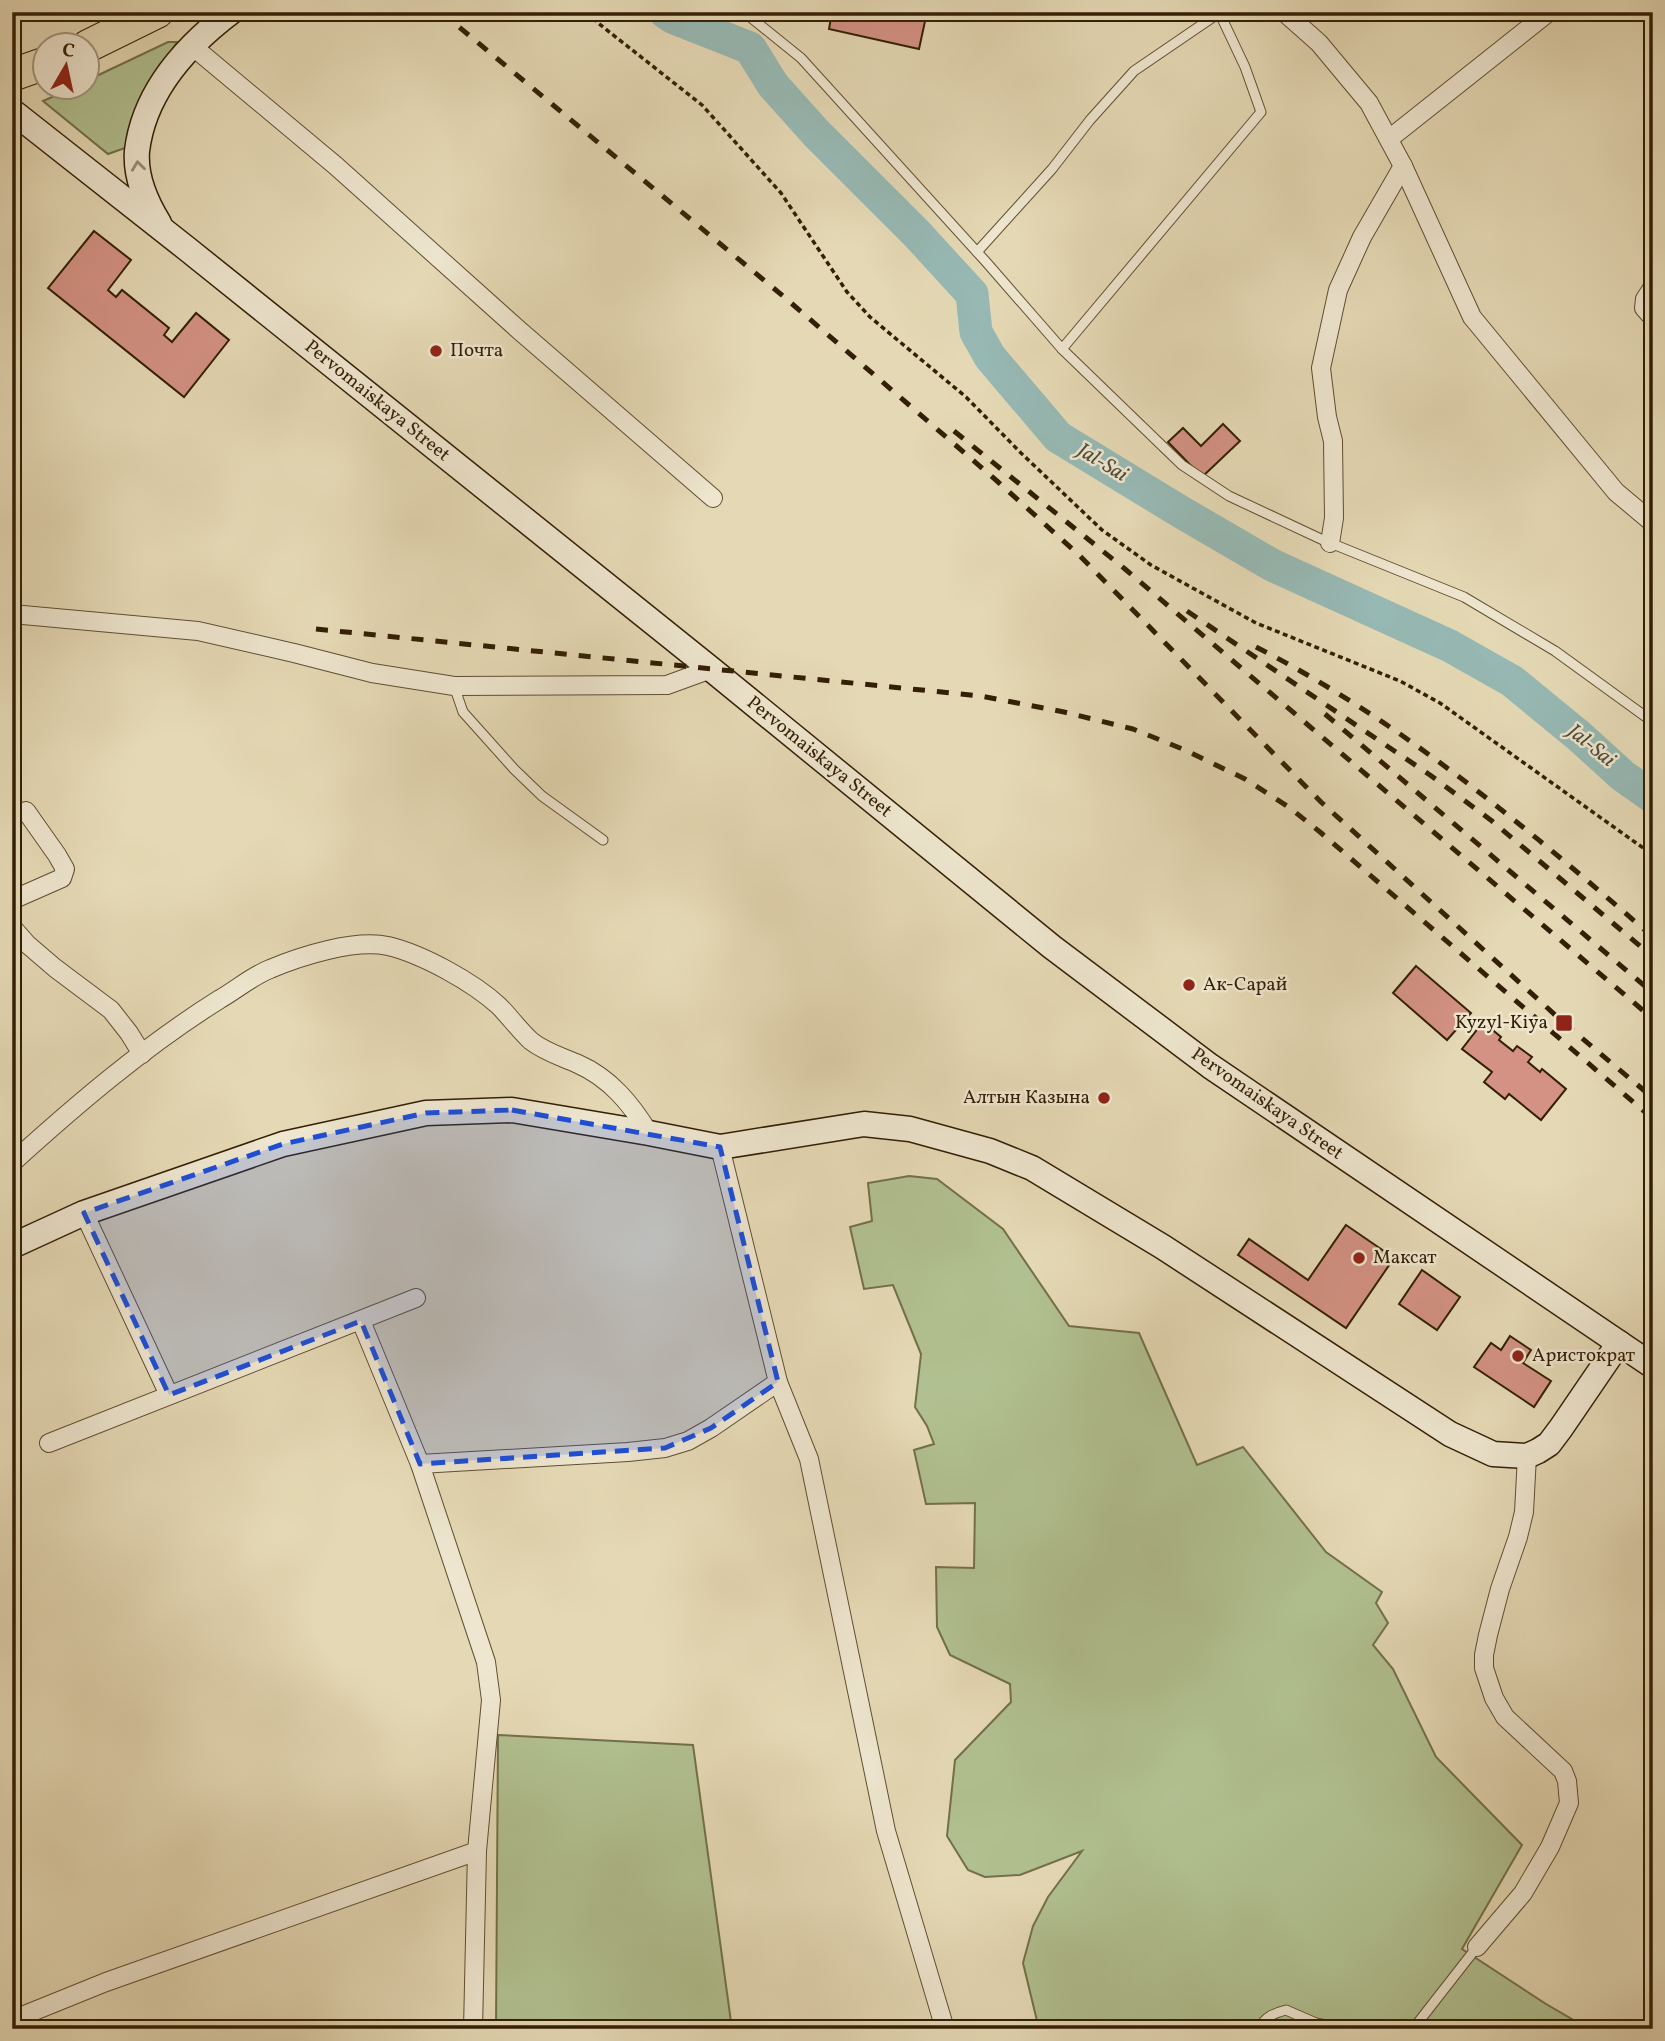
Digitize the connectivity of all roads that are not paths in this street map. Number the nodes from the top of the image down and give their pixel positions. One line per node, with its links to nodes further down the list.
1 (231, 12): 8 (main road)
2 (744, 12): 15 (lane)
3 (1284, 12): 12 (street)
4 (1549, 12): 12 (street)
5 (155, 13): 7 (highway)
6 (1219, 13): 15 (lane); 18 (lane)
7 (102, 39)
8 (191, 45): 14 (main road, one-way to 8); 19 (street)
9 (32, 68): 10 (highway)
10 (12, 75)
11 (12, 111): 14 (main road, Pervomaiskaya Street)
12 (1389, 139): 13 (street)
13 (1403, 166): 20 (street); 21 (street)
14 (163, 229): 23 (main road, Pervomaiskaya Street)
15 (977, 252): 18 (lane)
16 (1653, 288): 17 (street)
17 (1653, 318)
18 (1062, 349): 21 (lane)
19 (713, 498)
20 (1653, 523)
21 (1330, 542): 25 (lane)
22 (12, 614): 24 (street)
23 (711, 669): 24 (street); 38 (main road, Pervomaiskaya Street)
24 (454, 686): 27 (lane)
25 (1653, 722)
26 (26, 811): 28 (street)
27 (603, 840)
28 (12, 900)
29 (12, 926): 30 (street)
30 (142, 1054): 31 (street); 33 (street)
31 (649, 1133): 32 (main road); 34 (main road)
32 (720, 1147): 40 (street); 43 (main road)
33 (12, 1163)
34 (84, 1213): 35 (main road); 41 (street)
35 (12, 1246)
36 (416, 1298): 37 (street)
37 (361, 1321): 41 (street); 44 (street)
38 (1619, 1343): 39 (main road, Pervomaiskaya Street); 43 (main road)
39 (1653, 1366)
40 (778, 1382): 44 (street); 49 (street)
41 (169, 1395): 42 (street)
42 (49, 1443)
43 (1527, 1457): 46 (street)
44 (420, 1464): 45 (street)
45 (477, 1851): 47 (street); 48 (street)
46 (1477, 1947): 52 (lane)
47 (12, 2020)
48 (473, 2029)
49 (945, 2029)
50 (1260, 2029): 51 (lane)
51 (1345, 2029)
52 (1413, 2029)

